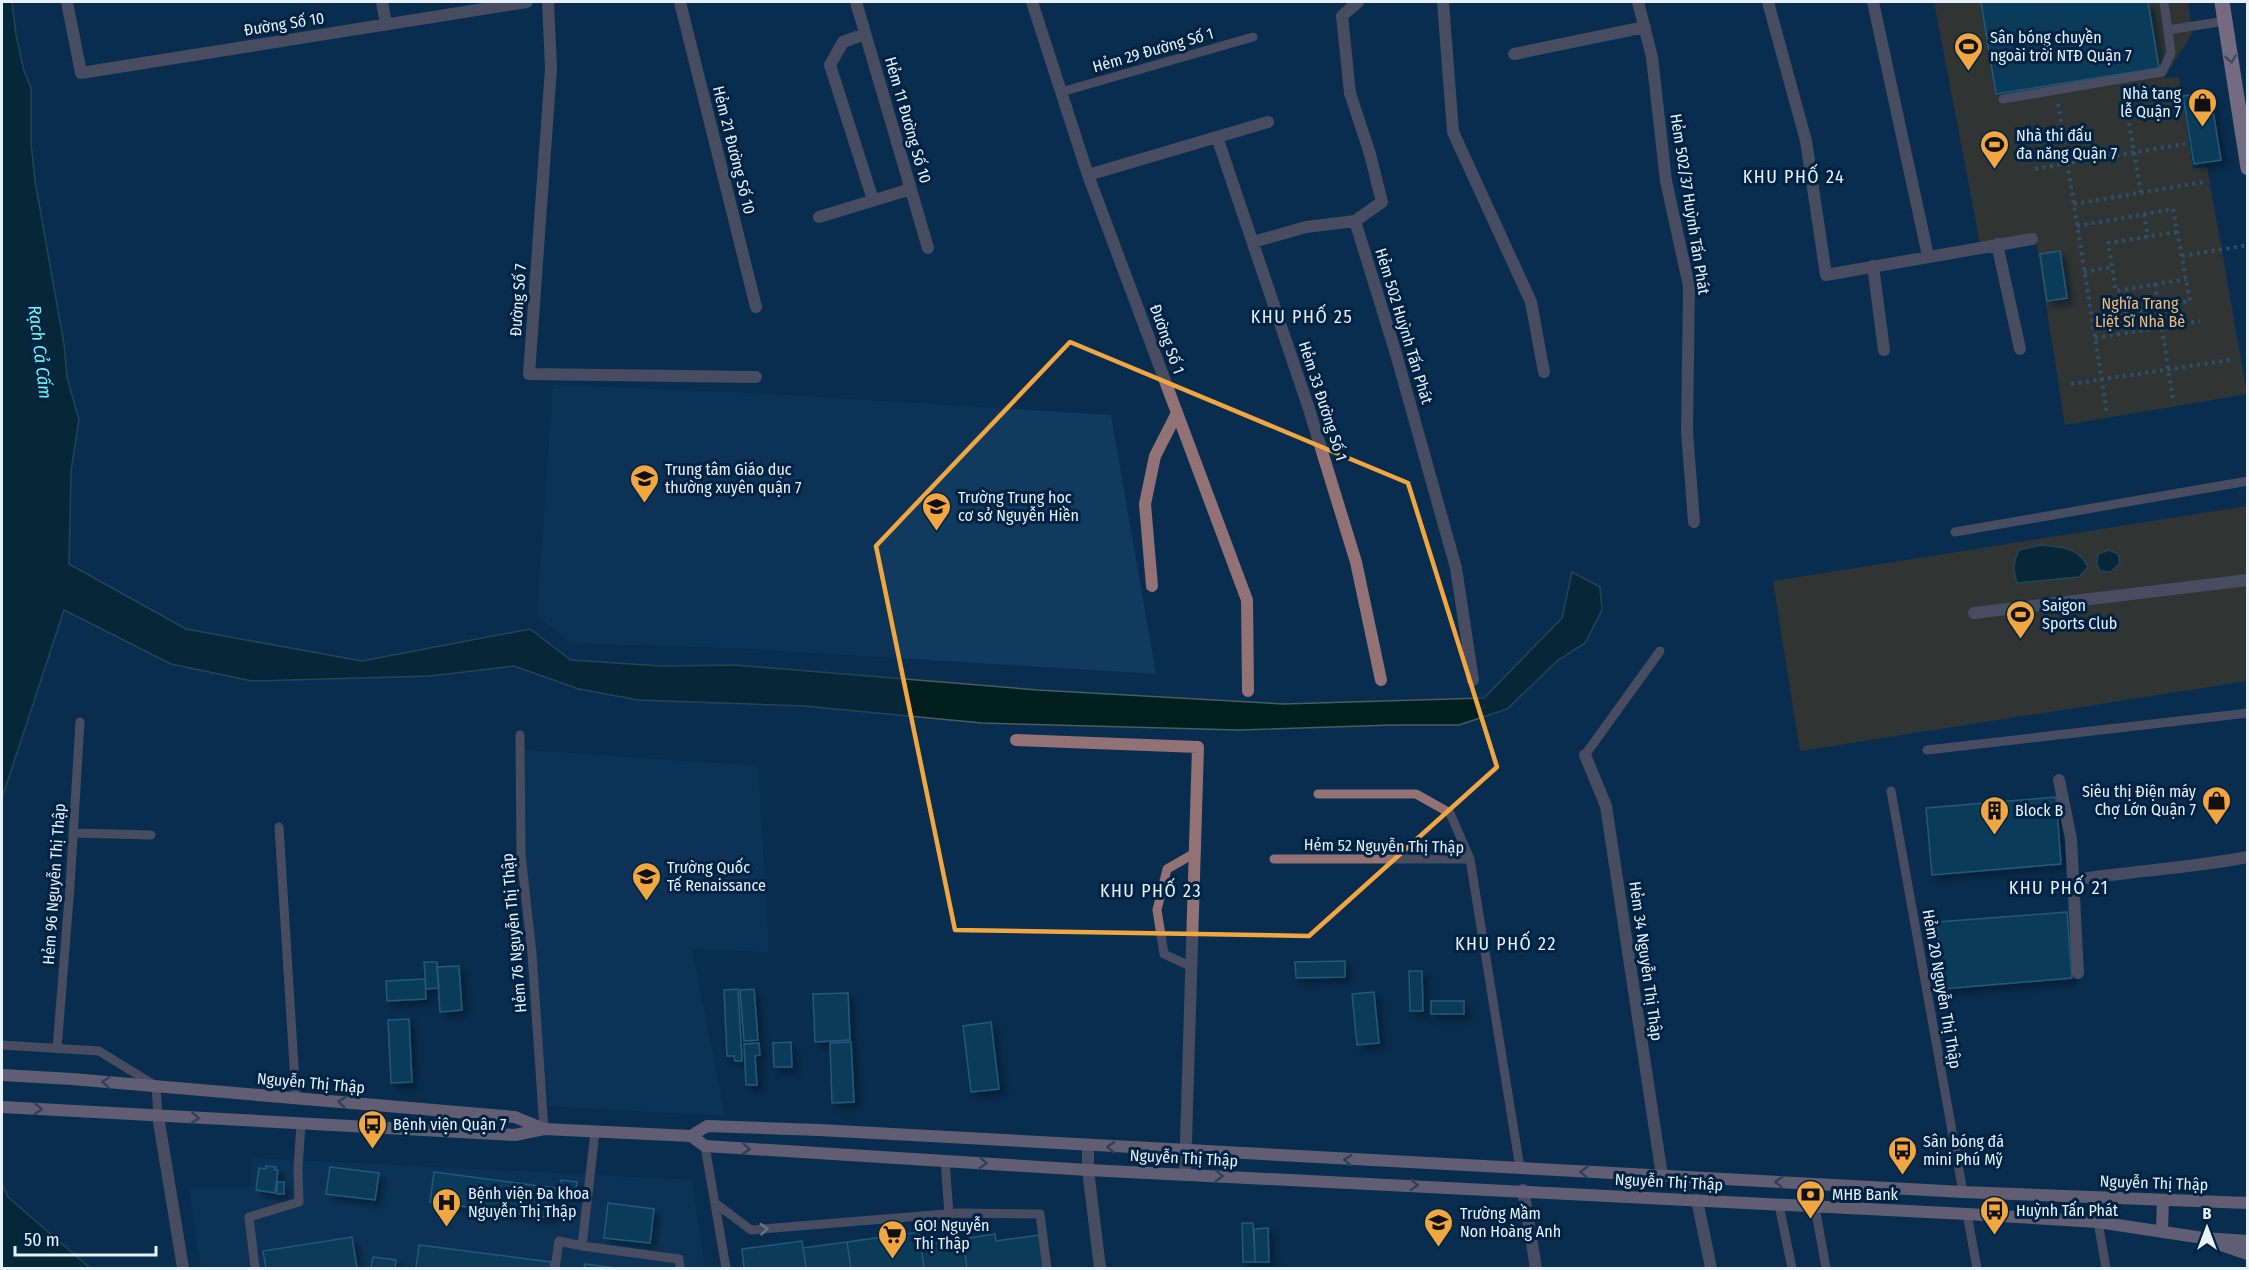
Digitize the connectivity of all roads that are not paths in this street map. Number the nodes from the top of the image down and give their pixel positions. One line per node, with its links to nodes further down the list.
1 (67, 2): 16 (street, Đường Số 10)
2 (382, 2): 16 (street)
3 (527, 2): 16 (street, Đường Số 10)
4 (548, 2): 42 (street, Đường Số 7)
5 (680, 2): 38 (street, Hẻm 21 Đường Số 10)
6 (856, 2): 19 (street, Hẻm 11 Đường Số 10)
7 (1032, 2): 22 (street, Đường Số 1)
8 (1358, 2): 31 (street)
9 (1443, 2): 41 (street)
10 (1638, 2): 17 (street, Hẻm 502/37 Huỳnh Tấn Phát)
11 (1768, 2): 37 (street)
12 (1872, 2): 36 (street)
13 (2164, 2): 18 (lane)
14 (2222, 2): 15 (main road)
15 (2225, 21): 18 (lane); 26 (main road, one-way to 26)
16 (386, 24)
17 (1645, 27): 21 (street); 45 (street, Hẻm 502/37 Huỳnh Tấn Phát)
18 (2168, 30): 23 (lane)
19 (865, 34): 28 (street, Hẻm 11 Đường Số 10); 29 (street)
20 (1253, 37): 22 (lane, Hẻm 29 Đường Số 1)
21 (1514, 54)
22 (1061, 92): 27 (street, Đường Số 1)
23 (2003, 99)
24 (1268, 122): 25 (street)
25 (1217, 137): 27 (street); 33 (street, Hẻm 33 Đường Số 1)
26 (2247, 168)
27 (1088, 176): 43 (street, Đường Số 1)
28 (911, 189): 29 (street); 35 (street, Hẻm 11 Đường Số 10)
29 (873, 200): 30 (street)
30 (819, 217)
31 (1355, 221): 33 (street); 52 (street, Hẻm 502 Huỳnh Tấn Phát)
32 (2032, 239): 34 (street)
33 (1252, 242): 51 (street, Hẻm 33 Đường Số 1)
34 (1997, 244): 36 (street); 39 (street)
35 (928, 248)
36 (1928, 256): 37 (street)
37 (1873, 266): 40 (street)
38 (756, 307)
39 (2020, 349)
40 (1884, 350)
41 (1544, 372)
42 (756, 377)
43 (1177, 413): 48 (street); 53 (street, Đường Số 1)
44 (2247, 481): 46 (lane)
45 (1694, 522)
46 (1955, 532)
47 (2247, 580): 49 (street)
48 (1152, 586)
49 (1974, 613)
50 (1660, 651): 59 (lane)
51 (1381, 680)
52 (1473, 680)
53 (1248, 692)
54 (2247, 713): 58 (lane)
55 (80, 722): 64 (lane, Hẻm 96 Nguyễn Thị Thập)
56 (520, 735): 81 (lane, Hẻm 76 Nguyễn Thị Thập)
57 (1016, 740): 66 (street)
58 (1927, 750)
59 (1585, 755): 91 (street, Hẻm 34 Nguyễn Thị Thập)
60 (2059, 780): 70 (street)
61 (1891, 791): 93 (lane, Hẻm 20 Nguyễn Thị Thập)
62 (1318, 794): 69 (lane)
63 (279, 826): 77 (lane)
64 (73, 833): 65 (lane); 74 (lane, Hẻm 96 Nguyễn Thị Thập)
65 (151, 835)
66 (1196, 853): 71 (street); 71 (lane)
67 (2247, 857): 70 (street)
68 (1274, 859): 69 (lane, Hẻm 52 Nguyễn Thị Thập)
69 (1470, 859): 88 (lane, Hẻm 52 Nguyễn Thị Thập)
70 (2074, 880): 72 (street)
71 (1192, 967): 86 (street)
72 (2078, 973)
73 (2, 1045): 74 (lane)
74 (57, 1049): 76 (lane)
75 (2, 1075): 76 (main road, Nguyễn Thị Thập, one-way to 75)
76 (156, 1086): 77 (main road, Nguyễn Thị Thập); 79 (lane)
77 (296, 1098): 81 (main road, Nguyễn Thị Thập, one-way to 77)
78 (2, 1107): 79 (main road, Nguyễn Thị Thập, one-way to 79)
79 (158, 1116): 80 (main road, Nguyễn Thị Thập, one-way to 80); 108 (street)
80 (301, 1124): 81 (main road, Nguyễn Thị Thập); 109 (lane)
81 (544, 1129): 82 (main road, Nguyễn Thị Thập)
82 (595, 1132): 83 (main road, Nguyễn Thị Thập); 106 (lane)
83 (691, 1136): 84 (main road); 85 (main road, Nguyễn Thị Thập)
84 (705, 1146): 87 (main road, Nguyễn Thị Thập, one-way to 87); 96 (lane)
85 (1088, 1146): 86 (main road, Nguyễn Thị Thập, one-way to 85); 89 (street)
86 (1186, 1151): 88 (main road, Nguyễn Thị Thập, one-way to 86); 90 (street)
87 (945, 1161): 89 (main road, Nguyễn Thị Thập, one-way to 89); 100 (lane)
88 (1520, 1168): 91 (main road, Nguyễn Thị Thập, one-way to 88)
89 (1088, 1170): 90 (main road, Nguyễn Thị Thập); 114 (street)
90 (1185, 1174): 92 (main road, Nguyễn Thị Thập, one-way to 92)
91 (1662, 1176): 93 (main road, Nguyễn Thị Thập, one-way to 91)
92 (1523, 1190): 94 (main road, Nguyễn Thị Thập); 115 (street)
93 (1963, 1192): 95 (main road, Nguyễn Thị Thập)
94 (1697, 1200): 98 (main road, Nguyễn Thị Thập); 116 (street)
95 (2163, 1200): 97 (main road, Nguyễn Thị Thập); 103 (main road)
96 (715, 1203): 100 (lane, one-way to 100); 112 (lane)
97 (2247, 1203)
98 (1779, 1205): 99 (main road, Nguyễn Thị Thập); 117 (lane)
99 (1815, 1207): 101 (main road, Nguyễn Thị Thập); 118 (lane)
100 (949, 1214): 113 (lane)
101 (1967, 1214): 102 (main road, Nguyễn Thị Thập); 119 (lane)
102 (2098, 1222): 103 (main road, Nguyễn Thị Thập); 120 (lane)
103 (2162, 1230): 104 (main road, Nguyễn Thị Thập)
104 (2203, 1238): 105 (main road, Nguyễn Thị Thập); 107 (main road)
105 (2247, 1241)
106 (582, 1246): 110 (lane); 111 (lane)
107 (2247, 1254)
108 (183, 1269)
109 (255, 1269)
110 (555, 1269)
111 (680, 1269)
112 (726, 1269)
113 (1047, 1269)
114 (1100, 1269)
115 (1536, 1269)
116 (1711, 1269)
117 (1792, 1269)
118 (1826, 1269)
119 (1977, 1269)
120 (2106, 1269)

